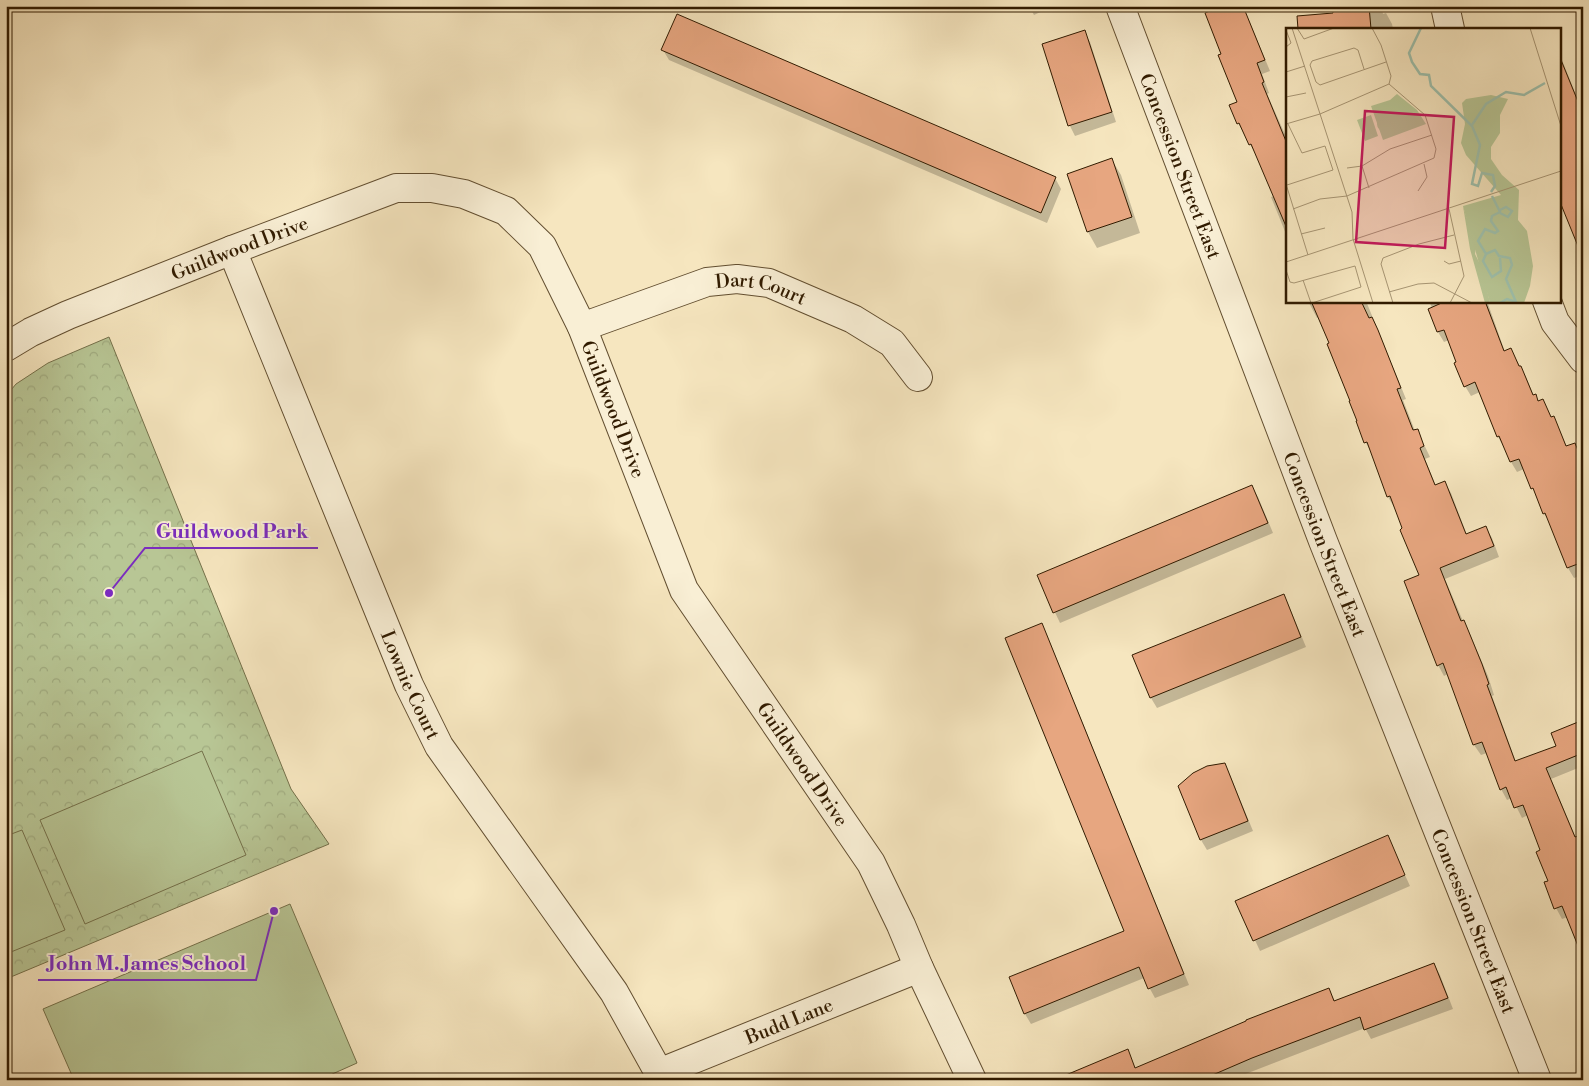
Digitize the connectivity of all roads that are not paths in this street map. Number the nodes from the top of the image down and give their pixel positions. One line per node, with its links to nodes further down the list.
1 (1120, 6): 13 (street, Concession Street East)
2 (1445, 6): 3 (street)
3 (1450, 28)
4 (232, 250): 6 (street, Guildwood Drive); 7 (street, Guildwood Drive); 11 (street, Lownie Court)
5 (1547, 302): 8 (street)
6 (582, 327): 9 (street, Dart Court); 10 (street, Guildwood Drive)
7 (6, 347)
8 (1583, 359)
9 (918, 377)
10 (919, 968): 11 (street, Budd Lane); 12 (street, Guildwood Drive)
11 (660, 1076)
12 (972, 1080)
13 (1536, 1080)

